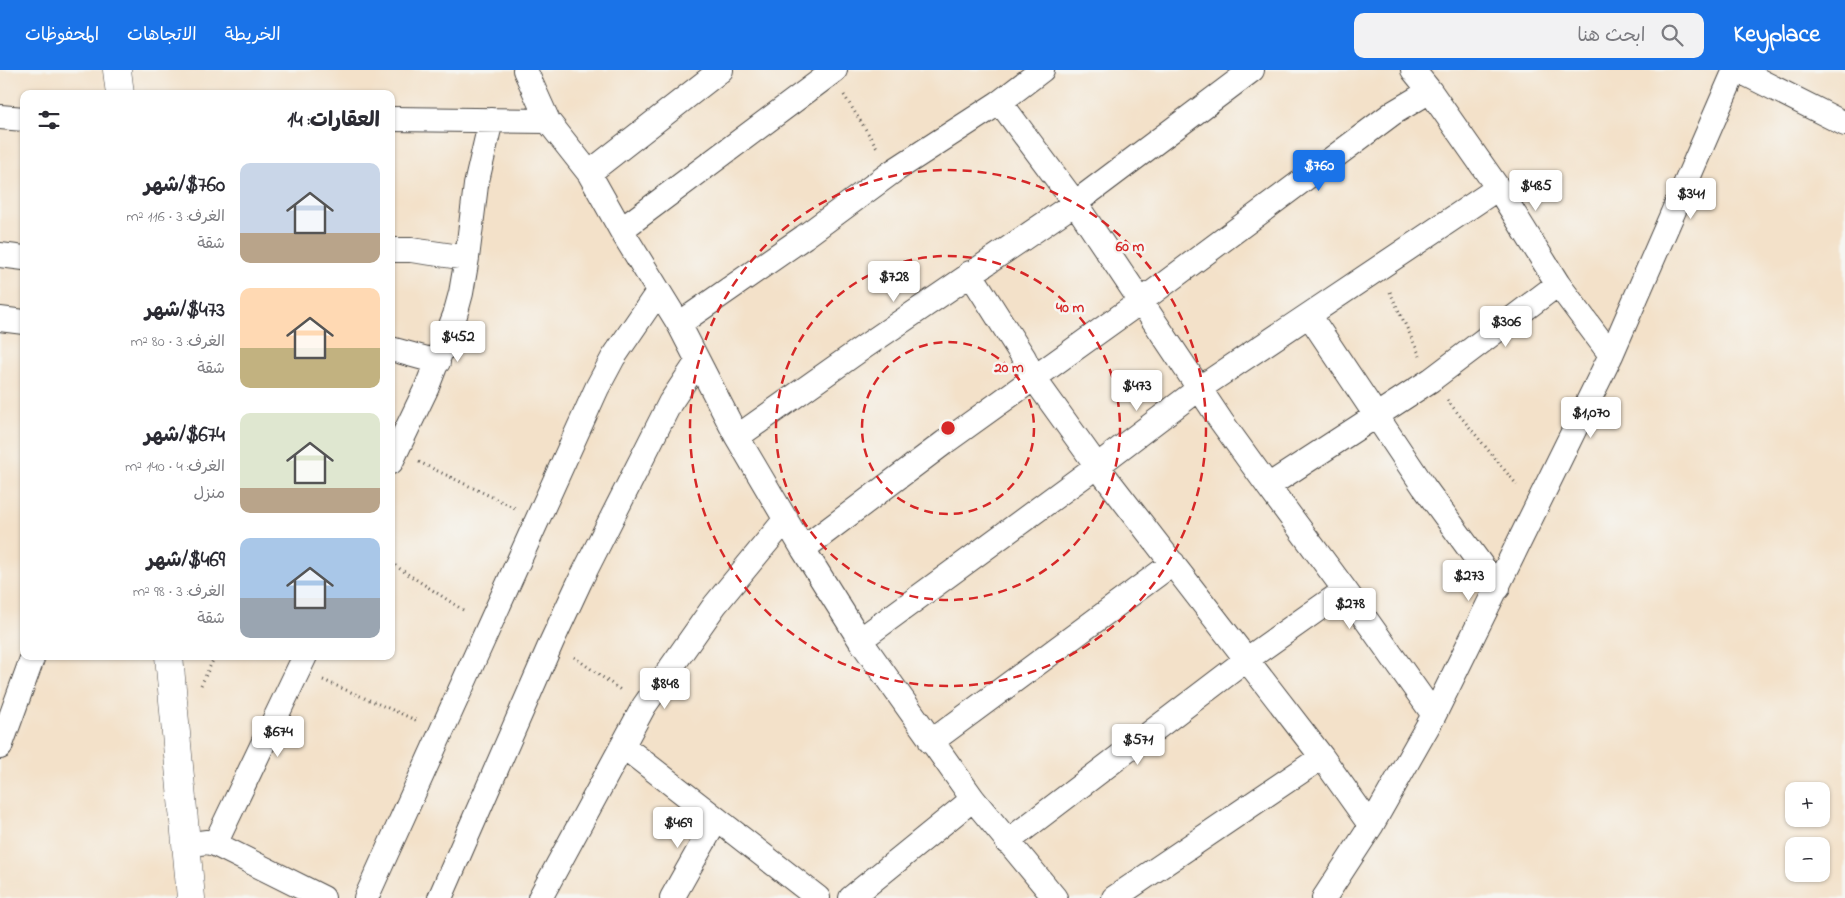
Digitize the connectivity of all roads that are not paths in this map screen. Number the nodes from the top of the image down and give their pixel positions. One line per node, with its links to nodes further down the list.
1 (117, 70): 9 (main road)
2 (525, 70): 16 (street)
3 (721, 70): 18 (street)
4 (1042, 70): 11 (street)
5 (1252, 70): 20 (street)
6 (1413, 70): 10 (street)
7 (1737, 70): 17 (street); 35 (street)
8 (833, 72): 21 (street)
9 (120, 90)
10 (1430, 91): 19 (street); 29 (street)
11 (1000, 102): 20 (street); 33 (street)
12 (0, 118): 14 (street)
13 (395, 119): 15 (street)
14 (20, 120)
15 (491, 120): 16 (street); 25 (street)
16 (548, 121): 18 (street)
17 (1845, 124)
18 (589, 173): 21 (street)
19 (1498, 188): 27 (street); 30 (street)
20 (1075, 203): 26 (street); 29 (street)
21 (620, 230): 28 (street)
22 (395, 250): 25 (street)
23 (0, 255): 24 (street)
24 (20, 258)
25 (467, 258): 37 (street)
26 (970, 274): 38 (street); 41 (street)
27 (1558, 284): 35 (street); 40 (street)
28 (658, 292): 33 (street); 68 (street)
29 (1140, 302): 38 (street); 39 (street)
30 (1309, 315): 39 (street); 40 (street)
31 (0, 318): 32 (street)
32 (20, 321)
33 (679, 324): 36 (street)
34 (395, 350): 37 (street)
35 (1611, 355): 48 (street)
36 (698, 361): 41 (street); 69 (street)
37 (438, 362): 42 (street)
38 (1033, 377): 43 (street); 46 (street)
39 (1200, 388): 43 (street); 44 (street)
40 (1376, 415): 44 (street); 48 (street)
41 (737, 437): 45 (street)
42 (395, 453)
43 (1097, 466): 47 (street); 50 (street)
44 (1268, 486): 49 (street)
45 (786, 519): 46 (street); 57 (street)
46 (802, 549): 50 (street)
47 (1173, 563): 53 (street); 56 (street)
48 (1498, 588): 55 (street)
49 (1344, 590): 53 (street); 55 (street)
50 (860, 640): 56 (street)
51 (32, 660): 58 (street)
52 (169, 660): 65 (main road)
53 (1246, 660): 59 (street); 63 (street)
54 (302, 663): 64 (street)
55 (1434, 715): 62 (street)
56 (931, 742): 60 (street)
57 (623, 746): 61 (street); 70 (street)
58 (0, 747)
59 (1322, 757): 62 (street); 75 (street)
60 (973, 799): 63 (street); 73 (street)
61 (716, 820): 71 (street); 72 (street)
62 (1370, 826): 76 (street)
63 (1007, 842): 74 (street)
64 (215, 844): 65 (street); 67 (street)
65 (186, 846): 66 (main road)
66 (191, 898)
67 (323, 898)
68 (366, 898)
69 (440, 898)
70 (540, 898)
71 (672, 898)
72 (818, 898)
73 (851, 898)
74 (1055, 898)
75 (1114, 898)
76 (1324, 898)

